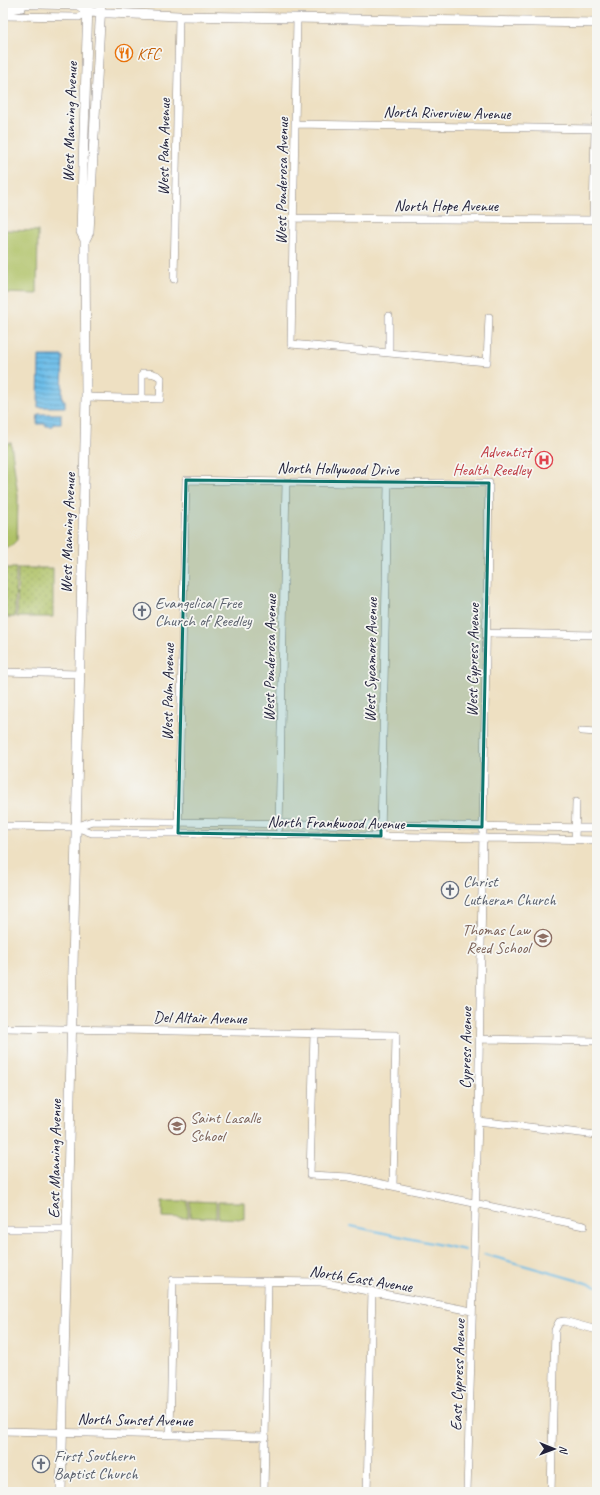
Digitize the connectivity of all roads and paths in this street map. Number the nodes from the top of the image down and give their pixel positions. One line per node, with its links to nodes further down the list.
1 (100, 3): 6 (main road, West Manning Avenue)
2 (3, 4): 3 (street)
3 (32, 5): 4 (street); 5 (street)
4 (88, 8): 6 (main road); 7 (street); 16 (main road, West Manning Avenue)
5 (3, 11)
6 (100, 13): 8 (main road); 16 (main road, West Manning Avenue)
7 (3, 16)
8 (179, 16): 9 (main road); 17 (street, West Palm Avenue)
9 (297, 18): 10 (main road); 12 (street, West Ponderosa Avenue)
10 (597, 23)
11 (597, 114): 13 (street)
12 (296, 124): 13 (street, North Riverview Avenue); 14 (street, West Ponderosa Avenue)
13 (596, 129): 15 (street)
14 (294, 218): 15 (street, North Hope Avenue); 20 (street, West Ponderosa Avenue)
15 (595, 220)
16 (85, 240): 21 (main road, West Manning Avenue)
17 (174, 279)
18 (389, 316): 20 (street)
19 (489, 317): 20 (street)
20 (389, 353)
21 (86, 396): 22 (street); 30 (main road, West Manning Avenue)
22 (142, 399)
23 (186, 480): 24 (street, North Hollywood Drive); 34 (street, West Palm Avenue)
24 (286, 482): 26 (street, North Hollywood Drive); 35 (street, West Ponderosa Avenue)
25 (489, 483): 26 (street, North Hollywood Drive); 27 (street, West Cypress Avenue)
26 (388, 484): 36 (street, West Sycamore Avenue)
27 (487, 633): 28 (street); 39 (street, West Cypress Avenue)
28 (597, 635)
29 (3, 672): 30 (street)
30 (79, 674): 38 (main road, West Manning Avenue)
31 (582, 731): 32 (street)
32 (597, 732)
33 (576, 802): 40 (street)
34 (178, 822): 35 (street, North Frankwood Avenue); 38 (street, North Frankwood Avenue); 42 (street, West Palm Avenue)
35 (280, 824): 36 (street, North Frankwood Avenue); 43 (street, West Ponderosa Avenue)
36 (381, 825): 39 (street, North Frankwood Avenue); 44 (street, West Sycamore Avenue)
37 (3, 826): 38 (street, North Frankwood Avenue)
38 (76, 827): 42 (street, North Frankwood Avenue); 49 (main road, East Manning Avenue)
39 (482, 827): 40 (street, North Frankwood Avenue); 45 (street, West Cypress Avenue)
40 (576, 828): 41 (street, North Frankwood Avenue); 46 (street)
41 (597, 828)
42 (178, 833): 43 (street, North Frankwood Avenue)
43 (279, 834): 44 (street, North Frankwood Avenue)
44 (381, 836): 45 (street, North Frankwood Avenue)
45 (483, 838): 46 (street, North Frankwood Avenue); 51 (street, Cypress Avenue)
46 (576, 840): 47 (street, North Frankwood Avenue)
47 (597, 840)
48 (3, 1028): 49 (street, Del Altair Avenue)
49 (72, 1029): 50 (street, Del Altair Avenue); 59 (main road, East Manning Avenue)
50 (314, 1033): 55 (street); 55 (street, Del Altair Avenue)
51 (479, 1039): 52 (street); 53 (street, Cypress Avenue)
52 (597, 1041)
53 (478, 1121): 54 (street); 56 (street, Cypress Avenue)
54 (597, 1135)
55 (393, 1186): 56 (street)
56 (475, 1203): 57 (street); 60 (street, Cypress Avenue)
57 (584, 1226)
58 (3, 1229): 59 (street)
59 (67, 1229): 66 (main road, East Manning Avenue)
60 (474, 1258): 63 (street, East Cypress Avenue)
61 (268, 1281): 62 (street, North East Avenue); 67 (street, North East Avenue); 68 (street)
62 (372, 1292): 63 (street, North East Avenue); 71 (street)
63 (472, 1310): 72 (street, East Cypress Avenue)
64 (597, 1330): 73 (street)
65 (3, 1431): 66 (street, North Sunset Avenue)
66 (63, 1432): 67 (street, North Sunset Avenue); 69 (main road, East Manning Avenue)
67 (170, 1434): 68 (street, North Sunset Avenue)
68 (266, 1437): 70 (street)
69 (61, 1492)
70 (264, 1492)
71 (367, 1492)
72 (468, 1492)
73 (551, 1492)

